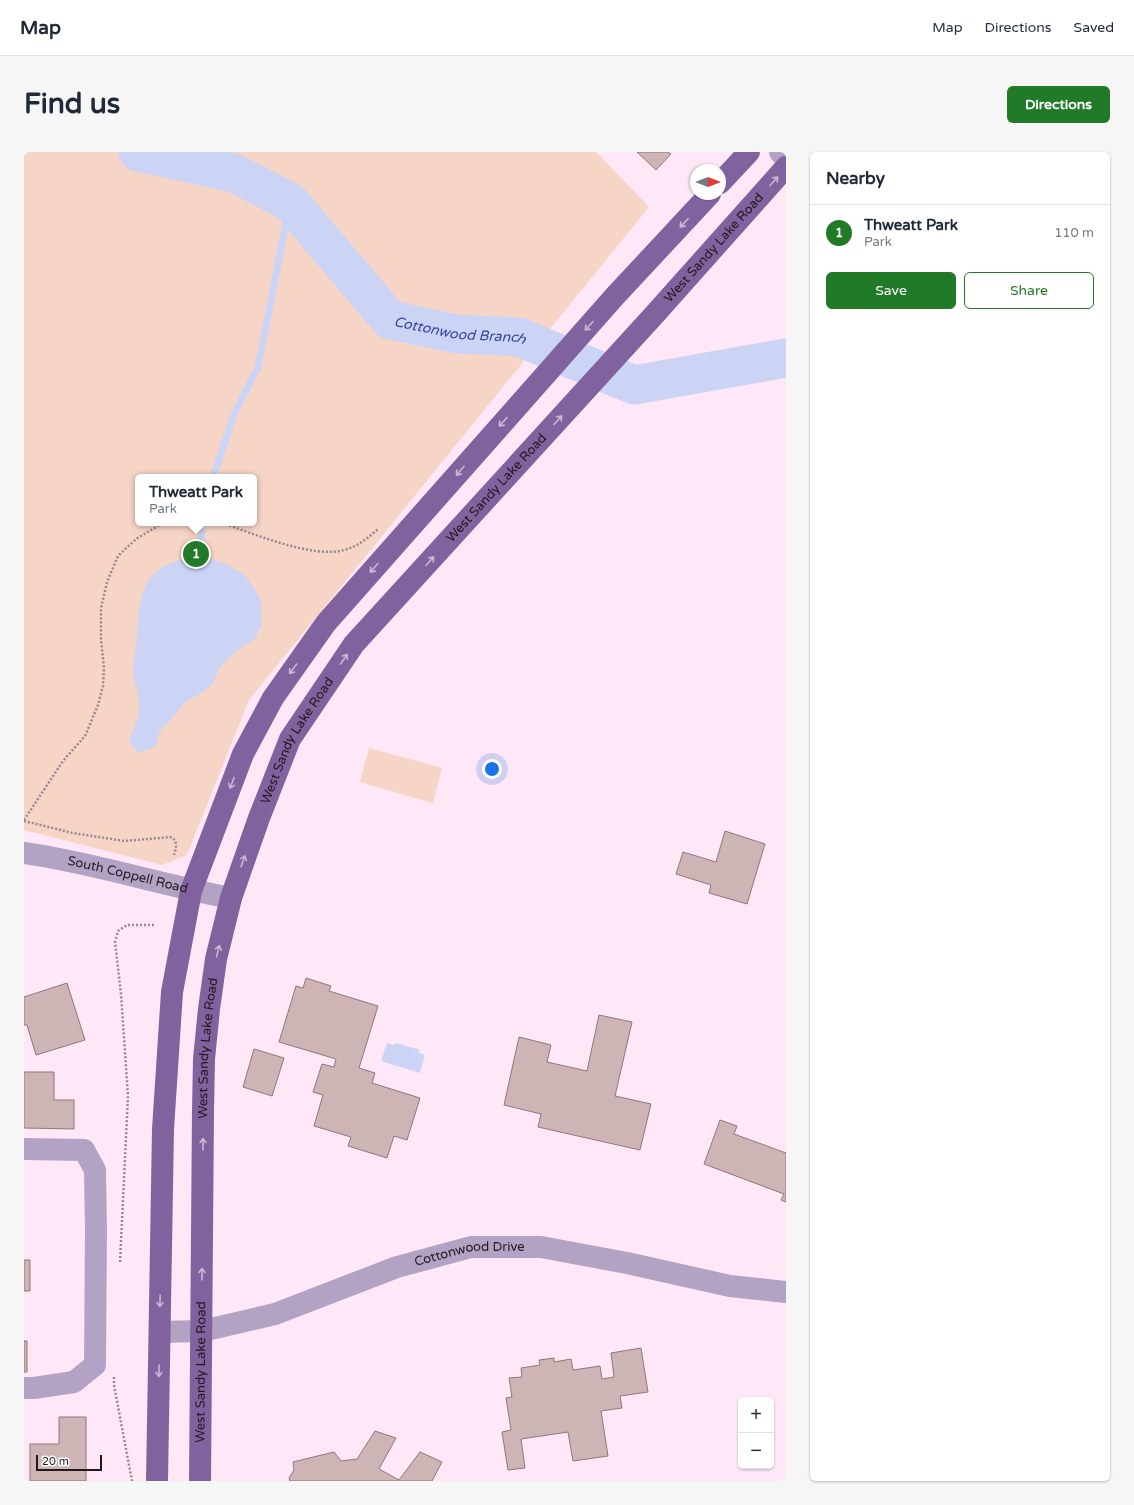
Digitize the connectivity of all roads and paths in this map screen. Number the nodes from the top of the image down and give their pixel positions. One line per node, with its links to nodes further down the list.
1 (749, 152): 5 (main road)
2 (780, 152): 3 (street)
3 (786, 159)
4 (786, 167): 14 (main road, West Sandy Lake Road, one-way to 4)
5 (726, 177)
6 (704, 200): 13 (main road, one-way to 13)
7 (158, 526): 10 (path)
8 (231, 526): 9 (path)
9 (381, 526)
10 (24, 821): 12 (path)
11 (24, 853): 13 (street, South Coppell Road)
12 (174, 855)
13 (191, 891): 14 (street, South Coppell Road); 20 (main road, one-way to 20)
14 (231, 898): 19 (main road, West Sandy Lake Road, one-way to 14)
15 (155, 925): 17 (path)
16 (24, 1149): 22 (street)
17 (120, 1264)
18 (786, 1292): 19 (street, Cottonwood Drive)
19 (202, 1331): 20 (street, Cottonwood Drive); 25 (main road, West Sandy Lake Road)
20 (160, 1332): 24 (main road, one-way to 24)
21 (114, 1370): 23 (path)
22 (24, 1388)
23 (132, 1481)
24 (157, 1481)
25 (200, 1481)

